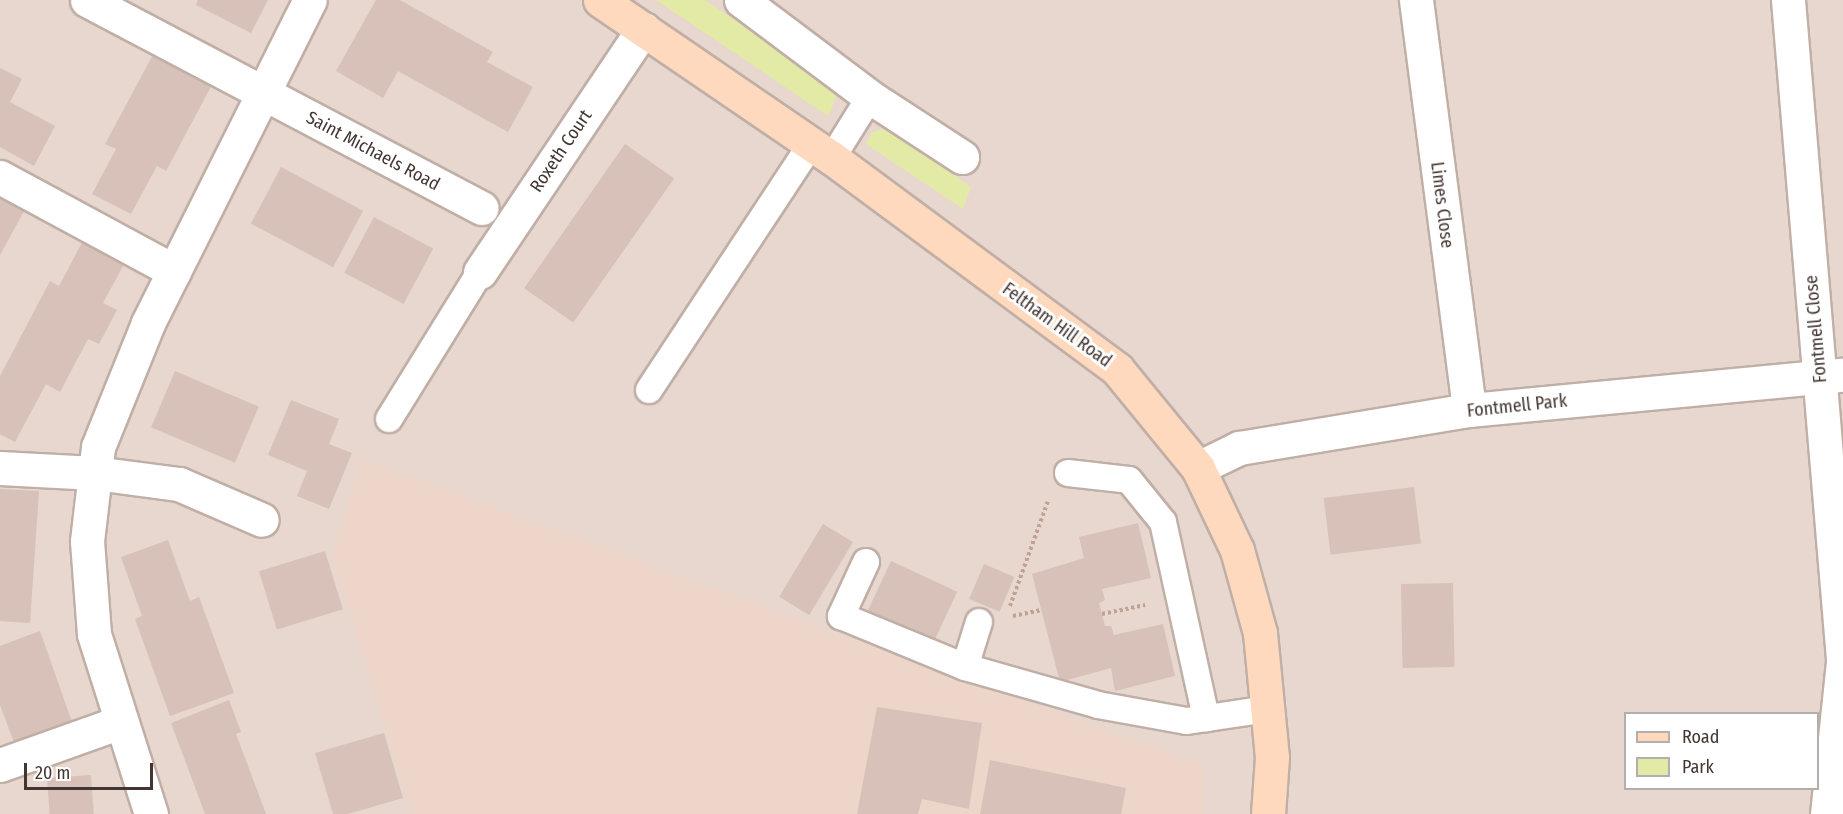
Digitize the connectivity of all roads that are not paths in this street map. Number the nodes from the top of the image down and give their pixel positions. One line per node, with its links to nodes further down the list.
1 (87, 0): 8 (street, Saint Michaels Road)
2 (310, 0): 8 (street)
3 (600, 0): 7 (street, Feltham Hill Road)
4 (741, 0): 9 (street)
5 (1416, 0): 18 (street, Limes Close)
6 (1788, 0): 16 (street, Fontmell Close)
7 (642, 29): 10 (street, Feltham Hill Road); 15 (street, Roxeth Court)
8 (264, 94): 13 (street, Saint Michaels Road); 14 (street)
9 (870, 97): 10 (lane); 11 (street)
10 (821, 151): 17 (lane); 21 (street, Feltham Hill Road)
11 (963, 158)
12 (0, 177): 14 (street)
13 (481, 208)
14 (174, 271): 23 (street)
15 (480, 272): 19 (lane)
16 (1832, 376): 18 (street, Fontmell Park); 27 (street, Fontmell Close)
17 (649, 390)
18 (1469, 410): 21 (street, Fontmell Park)
19 (389, 419)
20 (0, 468): 23 (street)
21 (1198, 468): 29 (street, Feltham Hill Road)
22 (1068, 472): 30 (lane)
23 (95, 473): 24 (street); 31 (street)
24 (262, 520)
25 (866, 562): 28 (lane)
26 (979, 622): 28 (lane)
27 (1843, 660): 35 (street, Fontmell Close)
28 (965, 667): 30 (lane)
29 (1267, 709): 30 (lane); 34 (street, Feltham Hill Road)
30 (1206, 718)
31 (121, 722): 32 (street); 33 (street)
32 (0, 765)
33 (151, 814)
34 (1268, 814)
35 (1827, 814)

